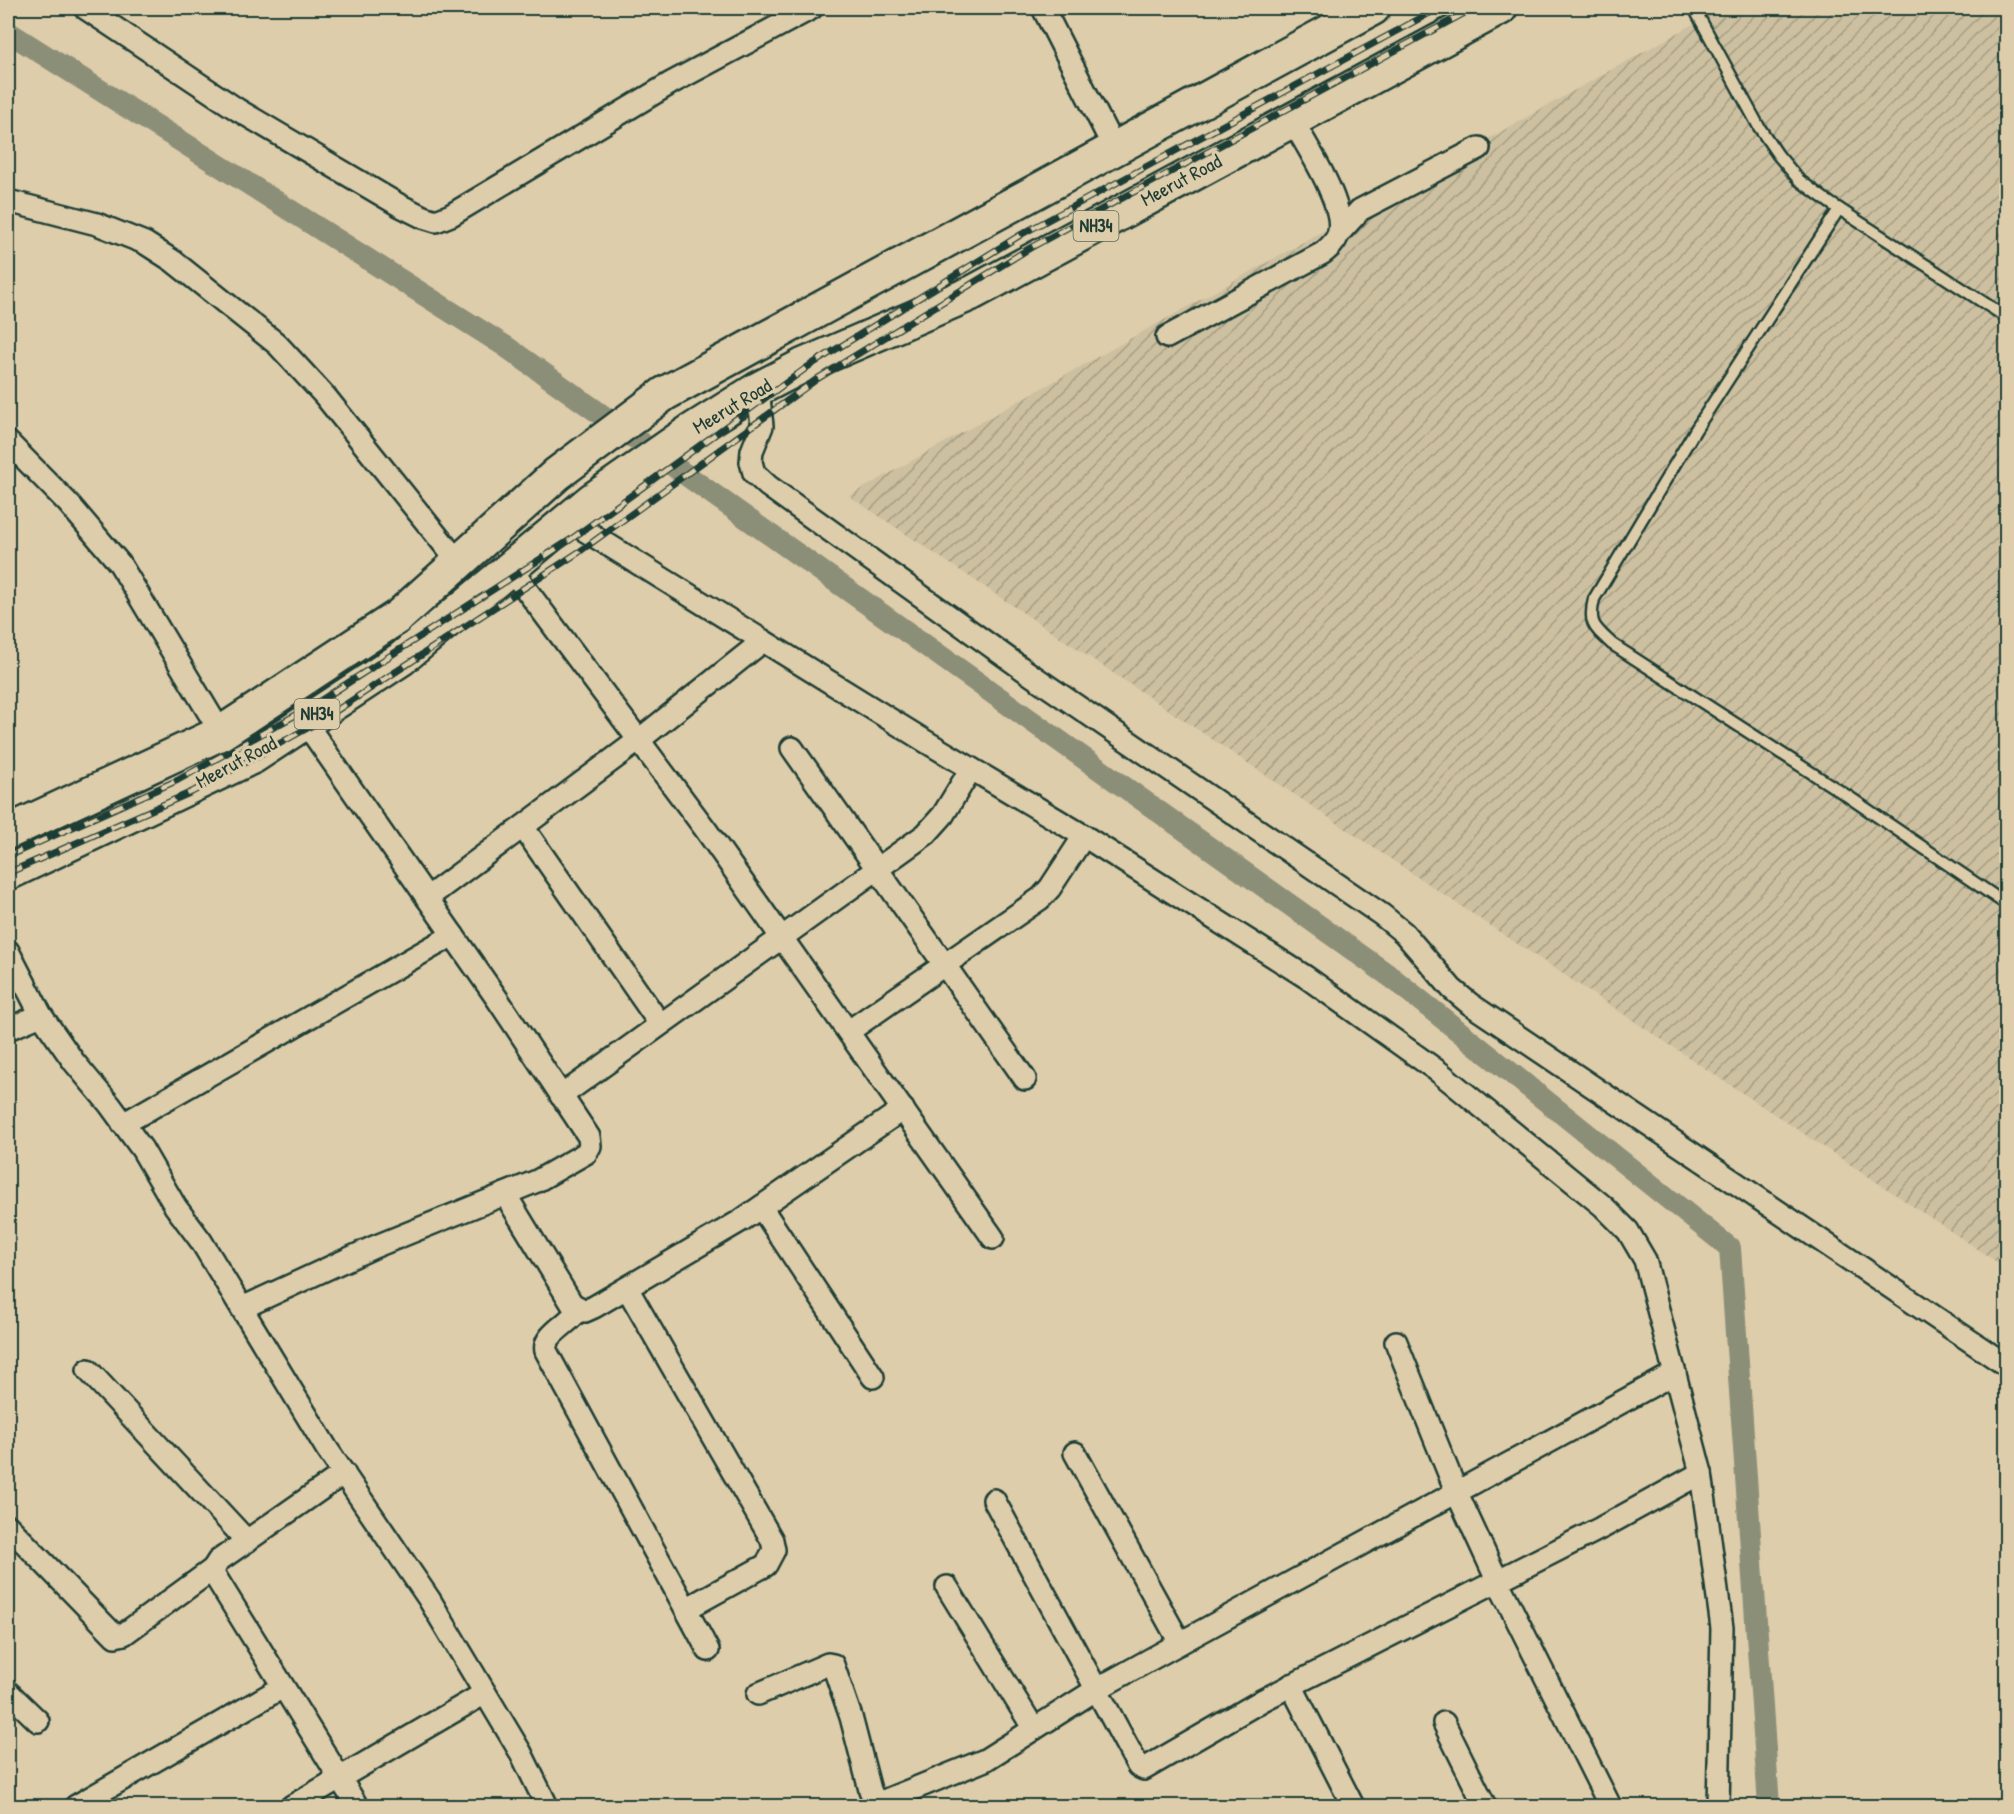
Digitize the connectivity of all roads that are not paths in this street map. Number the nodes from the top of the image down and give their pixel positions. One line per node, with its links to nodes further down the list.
1 (85, 8): 2 (street)
2 (812, 8)
3 (1042, 8): 11 (street)
4 (1373, 8): 11 (highway, Meerut Road / NH34)
5 (1500, 8): 9 (highway, Meerut Road / NH34)
6 (1694, 8): 13 (lane)
7 (2003, 8): 8 (lane)
8 (2007, 13)
9 (1292, 120): 14 (street); 17 (highway, Meerut Road / NH34)
10 (1479, 148): 14 (street)
11 (1115, 150): 20 (highway, Meerut Road / NH34)
12 (8, 201): 20 (street)
13 (1839, 209): 15 (lane); 34 (lane)
14 (1339, 233): 16 (street)
15 (2007, 317)
16 (1167, 337)
17 (758, 388): 19 (highway, Meerut Road / NH34); 54 (street)
18 (8, 442): 24 (street)
19 (580, 510): 21 (highway, Meerut Road / NH34); 22 (street)
20 (459, 563): 24 (highway, Meerut Road / NH34)
21 (510, 568): 23 (highway, Meerut Road / NH34); 25 (street)
22 (763, 641): 25 (street); 27 (street)
23 (305, 722): 32 (highway, Meerut Road / NH34); 33 (street)
24 (221, 733): 29 (highway, Meerut Road / NH34)
25 (639, 740): 28 (street); 36 (street)
26 (792, 748): 31 (street)
27 (971, 769): 30 (street); 31 (street)
28 (523, 827): 33 (street); 40 (street)
29 (8, 832)
30 (1084, 836): 38 (street); 56 (street)
31 (878, 868): 36 (street); 38 (street)
32 (8, 873)
33 (428, 898): 35 (street)
34 (2007, 904)
35 (453, 934): 44 (street); 46 (street)
36 (782, 938): 40 (street); 42 (street)
37 (8, 951): 39 (street)
38 (946, 964): 42 (street); 43 (street)
39 (41, 1015): 41 (street); 46 (street)
40 (660, 1024): 44 (street)
41 (8, 1029)
42 (849, 1031): 45 (street)
43 (1025, 1079)
44 (561, 1096): 47 (street)
45 (903, 1109): 48 (street); 49 (street)
46 (123, 1124): 51 (street)
47 (505, 1194): 51 (street); 52 (street)
48 (761, 1207): 50 (street); 57 (street)
49 (993, 1238)
50 (627, 1288): 52 (street); 68 (street)
51 (242, 1308): 59 (street)
52 (579, 1309): 68 (street)
53 (1396, 1342): 61 (street)
54 (2007, 1365)
55 (88, 1370): 64 (street)
56 (1675, 1373): 60 (street); 61 (street)
57 (873, 1377)
58 (1075, 1453): 69 (street)
59 (344, 1473): 64 (street); 75 (street)
60 (1701, 1473): 66 (street); 89 (street)
61 (1456, 1491): 66 (street); 69 (street)
62 (994, 1500): 73 (street)
63 (12, 1538): 65 (street)
64 (247, 1541): 65 (street)
65 (213, 1569): 72 (street)
66 (1497, 1580): 71 (street); 88 (street)
67 (947, 1587): 79 (street)
68 (686, 1609): 70 (street)
69 (1180, 1643): 73 (street)
70 (708, 1650)
71 (1291, 1685): 73 (street); 86 (street)
72 (283, 1687): 80 (street); 82 (street)
73 (1097, 1689): 79 (street)
74 (8, 1692): 77 (street)
75 (485, 1693): 80 (street); 85 (street)
76 (758, 1694): 81 (street)
77 (38, 1721)
78 (1444, 1723): 87 (street)
79 (1034, 1729): 81 (street)
80 (340, 1778): 83 (street); 84 (street)
81 (873, 1802)
82 (76, 1806)
83 (292, 1806)
84 (357, 1806)
85 (547, 1806)
86 (1353, 1806)
87 (1485, 1806)
88 (1610, 1806)
89 (1718, 1806)

